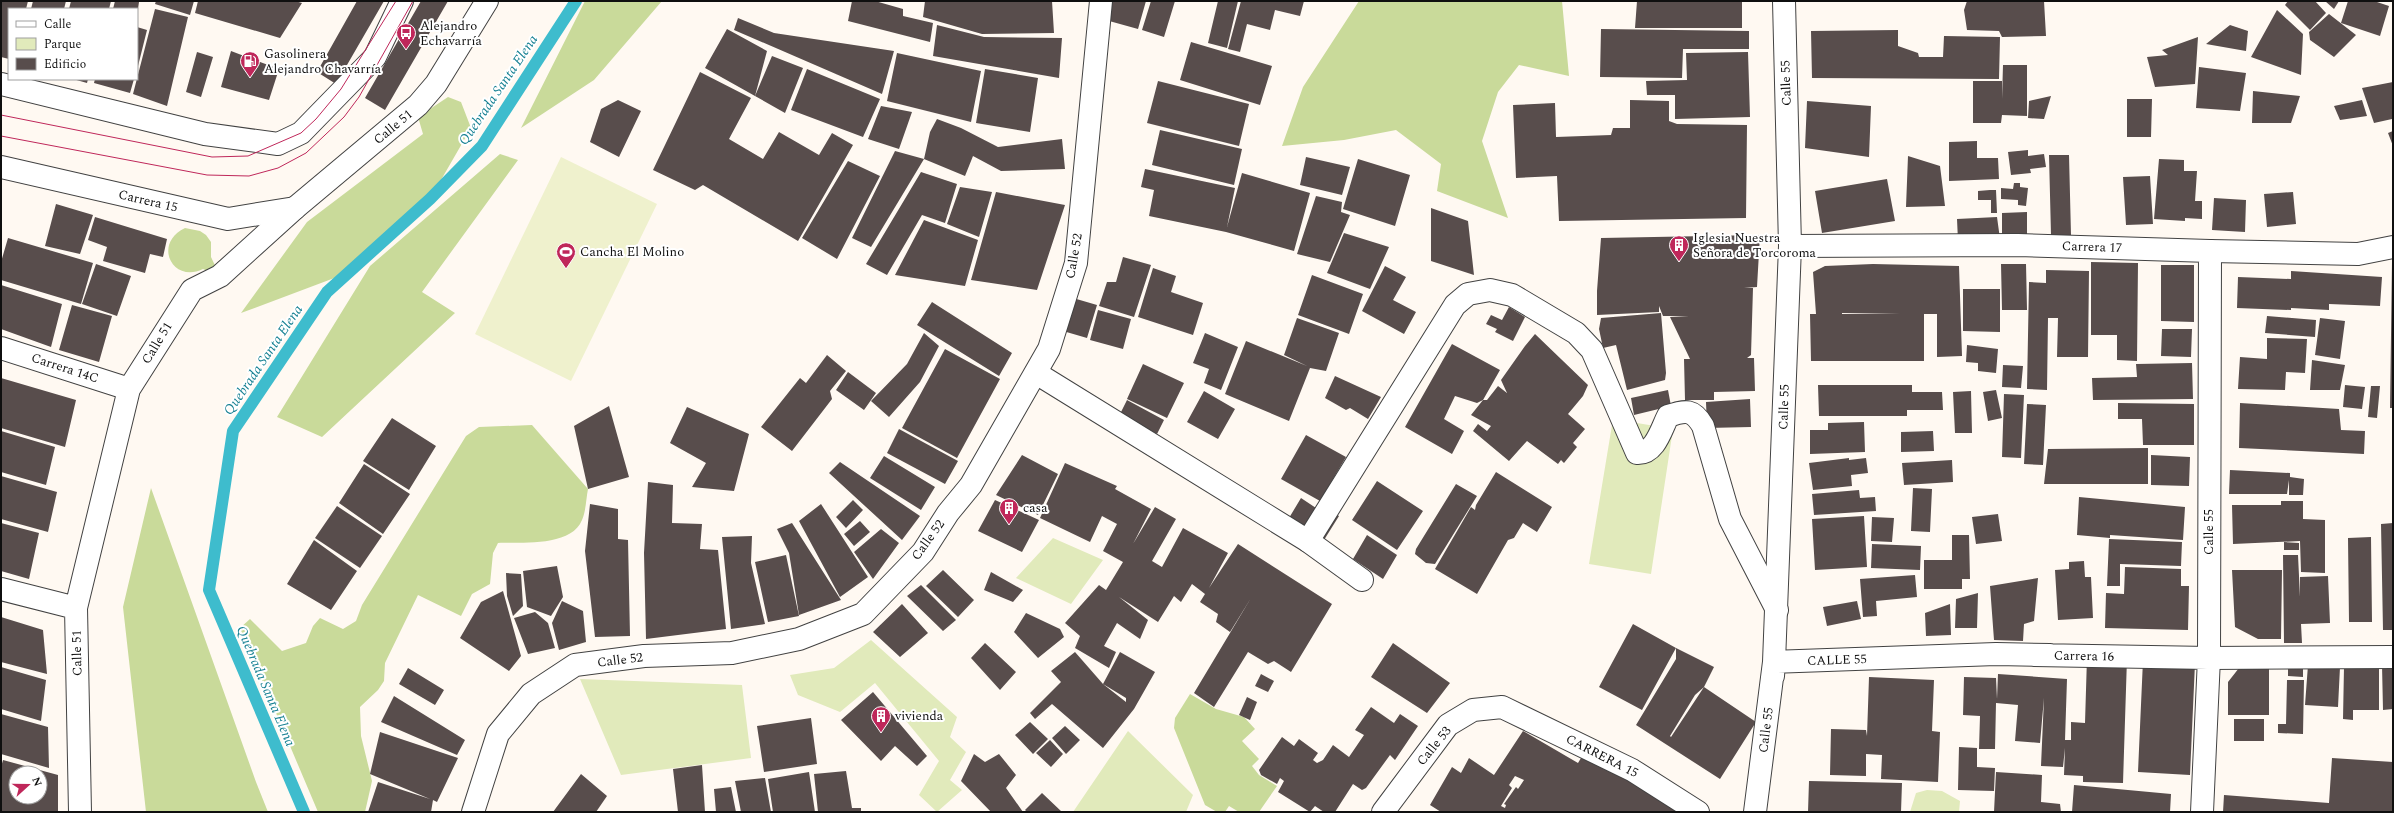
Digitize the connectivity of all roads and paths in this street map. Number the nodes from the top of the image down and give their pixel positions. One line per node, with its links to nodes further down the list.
1 (402, 1): 5 (street)
2 (487, 1): 7 (street, Calle 51)
3 (1101, 1): 12 (street, Calle 52)
4 (1784, 1): 8 (street, Calle 55)
5 (1, 84)
6 (1, 167): 7 (street, Carrera 15)
7 (295, 208): 13 (street, Calle 51)
8 (1790, 246): 10 (street, Carrera 17); 18 (street, Calle 55)
9 (2393, 247): 10 (street, Carrera 17)
10 (2210, 251): 20 (street, Calle 55)
11 (1, 348): 13 (street, Carrera 14C)
12 (1036, 373): 14 (street); 24 (street, Calle 52)
13 (129, 389): 17 (street, Calle 51)
14 (1308, 541): 15 (street); 18 (street)
15 (1362, 580)
16 (1, 589): 17 (street)
17 (76, 608): 23 (street, Calle 51)
18 (1777, 610): 21 (street, Calle 55)
19 (2393, 657): 20 (street, Carrera 16)
20 (2209, 658): 21 (street, Carrera 16); 28 (street, Calle 55)
21 (1774, 662): 27 (street, CALLE 55)
22 (1502, 707): 25 (street, Calle 53); 26 (street, CARRERA 15)
23 (80, 812)
24 (473, 812)
25 (1383, 812)
26 (1698, 812)
27 (1755, 812)
28 (2202, 812)

